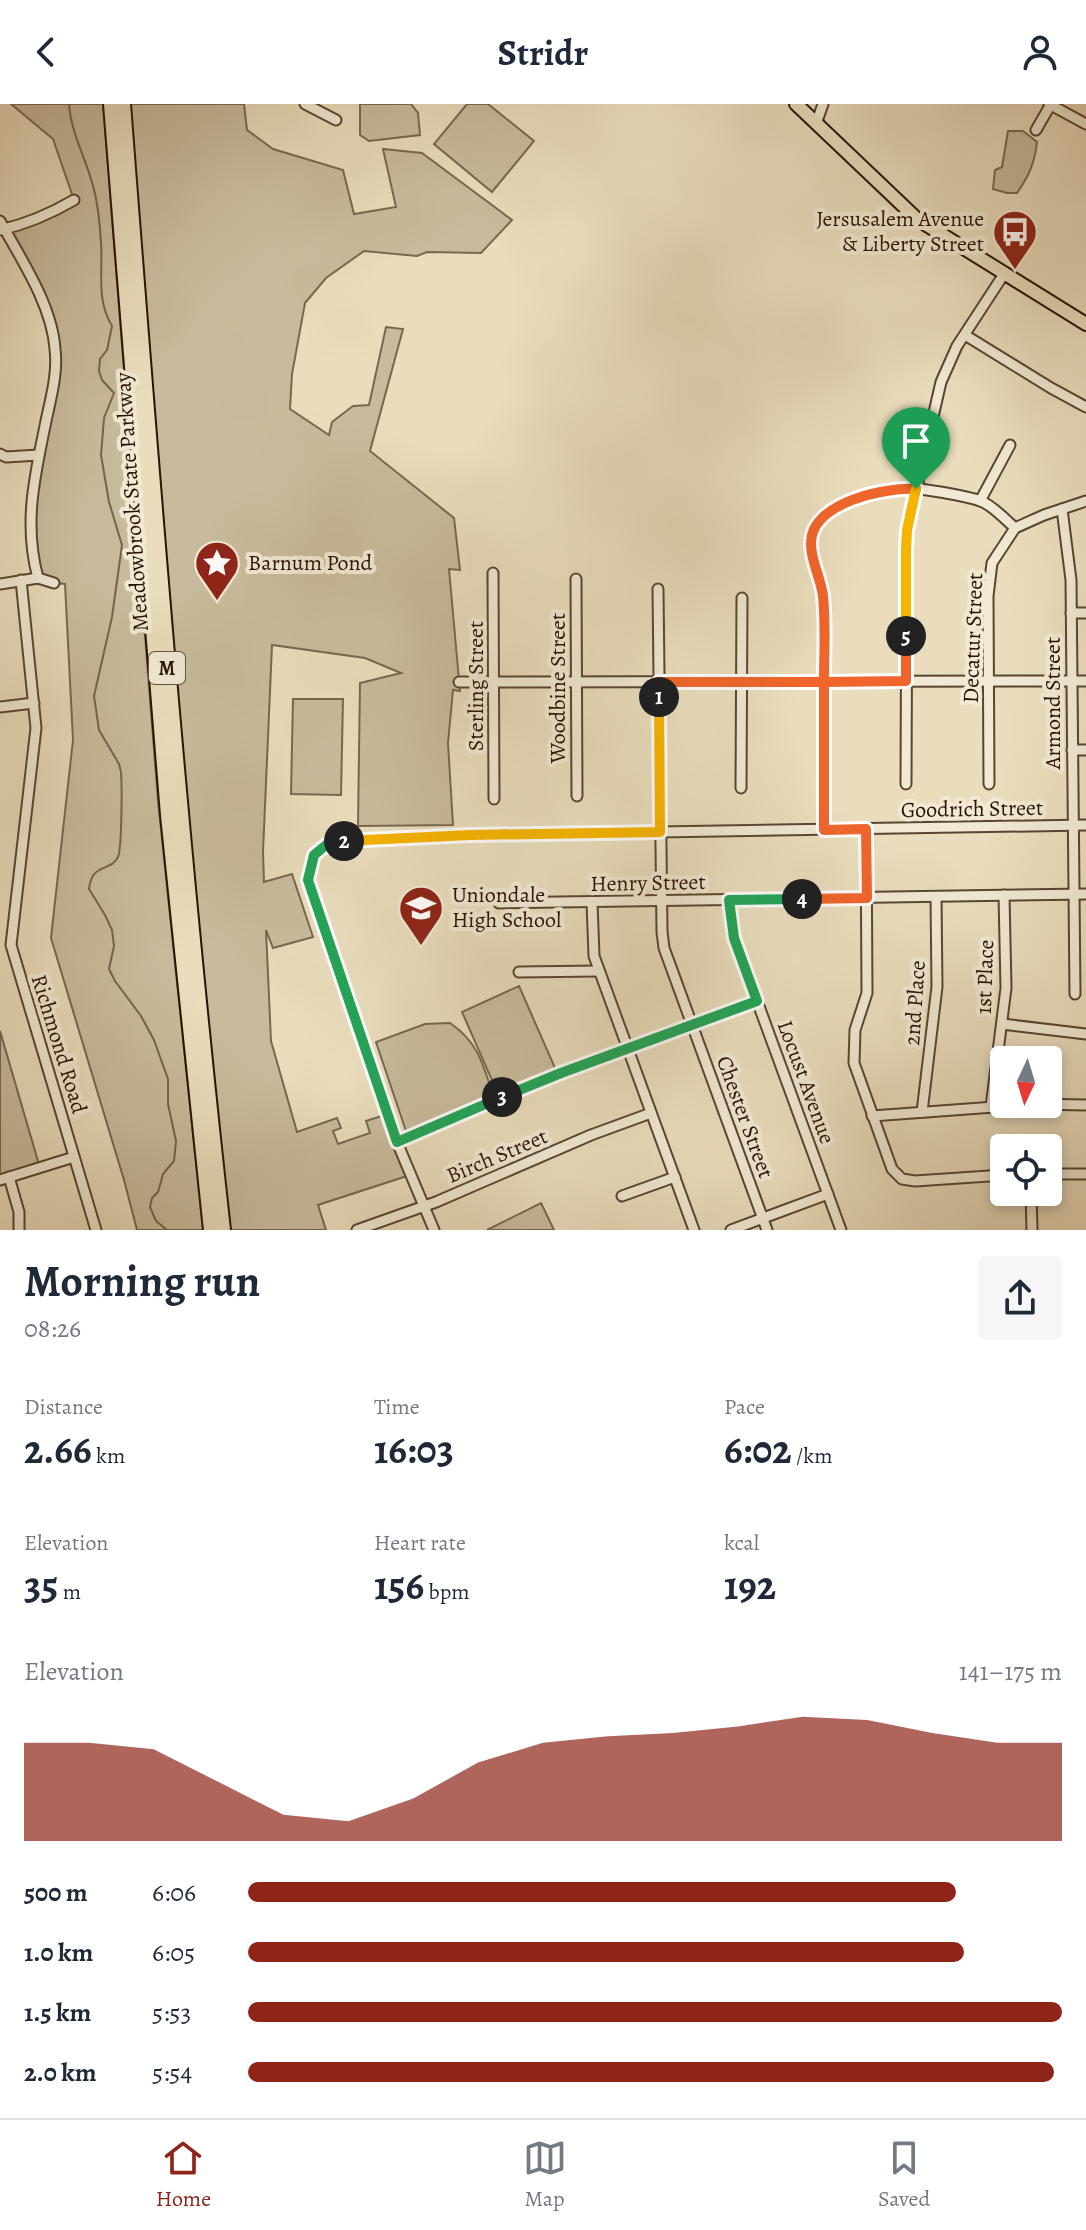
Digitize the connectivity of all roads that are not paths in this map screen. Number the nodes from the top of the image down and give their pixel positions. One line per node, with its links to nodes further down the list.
1 (111, 104): 101 (highway, Meadowbrook State Parkway / M)
2 (123, 104): 102 (highway, Meadowbrook State Parkway / M)
3 (305, 104): 7 (street)
4 (796, 104): 8 (main road)
5 (823, 104): 8 (street)
6 (1050, 104): 9 (street); 10 (street)
7 (336, 120)
8 (816, 124): 13 (main road)
9 (1086, 124)
10 (1036, 130)
11 (74, 200): 12 (street)
12 (2, 227): 19 (street)
13 (1004, 274): 14 (main road); 15 (street)
14 (1086, 324)
15 (965, 335): 16 (street); 20 (street)
16 (1086, 407)
17 (1010, 445): 21 (street)
18 (0, 454): 19 (street)
19 (39, 455): 26 (street)
20 (916, 489): 21 (street); 35 (street); 44 (street)
21 (980, 501): 24 (street)
22 (1086, 501): 23 (street)
23 (1062, 509): 24 (street); 33 (street, Armond Street)
24 (1015, 528): 36 (street, Decatur Street)
25 (493, 573): 40 (street, Sterling Street)
26 (38, 578): 28 (street); 29 (street)
27 (576, 579): 41 (street, Woodbine Street)
28 (21, 580): 30 (street); 45 (street, Richmond Road)
29 (54, 583)
30 (0, 584)
31 (658, 589): 42 (street, Chester Street)
32 (742, 598): 43 (street)
33 (1071, 613): 34 (street); 37 (street, Armond Street)
34 (1086, 613)
35 (906, 681): 36 (street); 44 (street); 49 (street)
36 (989, 681): 37 (street); 50 (street, Decatur Street)
37 (1071, 681): 38 (street); 47 (street, Armond Street)
38 (1086, 681)
39 (459, 682): 40 (street)
40 (494, 682): 41 (street); 53 (street, Sterling Street)
41 (576, 682): 42 (street); 52 (street, Woodbine Street)
42 (659, 682): 43 (street); 58 (street, Chester Street)
43 (741, 682): 44 (street); 51 (street)
44 (824, 682): 57 (street)
45 (34, 703): 46 (street); 68 (street, Richmond Road)
46 (0, 707)
47 (1072, 750): 48 (street); 55 (street, Armond Street)
48 (1086, 750)
49 (906, 784)
50 (989, 784)
51 (741, 788)
52 (577, 796)
53 (494, 799)
54 (1086, 825): 55 (street, Goodrich Street)
55 (1072, 826): 56 (street, Goodrich Street); 59 (street, Armond Street)
56 (866, 829): 57 (street, Goodrich Street); 63 (street)
57 (824, 830): 58 (street, Goodrich Street)
58 (660, 832): 65 (street, Chester Street); 87 (street, Goodrich Street)
59 (1073, 894): 60 (street, Henry Street); 61 (street, Henry Street); 70 (street, Armond Street)
60 (1086, 894)
61 (1004, 895): 62 (street, Henry Street); 76 (street, 1st Place)
62 (936, 897): 63 (street, Henry Street); 84 (street, 2nd Place)
63 (867, 898): 64 (street, Henry Street); 86 (street)
64 (729, 900): 65 (street, Henry Street); 75 (street, Locust Avenue)
65 (661, 901): 66 (street, Henry Street); 77 (street, Chester Street)
66 (592, 902): 67 (street, Henry Street); 72 (street)
67 (499, 903)
68 (11, 945): 69 (street); 88 (street, Richmond Road)
69 (0, 949)
70 (1074, 963): 71 (street); 74 (street, Armond Street)
71 (1086, 963)
72 (599, 971): 73 (street); 80 (street)
73 (519, 972)
74 (1075, 994)
75 (757, 1001): 77 (street); 94 (street, Locust Avenue)
76 (1002, 1024): 78 (street); 79 (street, 1st Place)
77 (692, 1025): 80 (street); 98 (street, Chester Street)
78 (1086, 1034)
79 (999, 1046)
80 (628, 1048): 85 (street); 87 (street)
81 (1086, 1105): 82 (street)
82 (1062, 1106)
83 (990, 1107): 84 (street)
84 (922, 1112): 86 (street)
85 (651, 1113): 92 (street); 96 (street, Birch Street)
86 (872, 1116): 91 (street)
87 (397, 1142): 96 (street)
88 (74, 1157): 93 (street); 100 (street, Richmond Road)
89 (1062, 1174): 90 (street)
90 (1086, 1174)
91 (990, 1176)
92 (675, 1177): 95 (street); 105 (street)
93 (4, 1178): 99 (street)
94 (828, 1194): 98 (street); 108 (street, Locust Avenue)
95 (622, 1196)
96 (423, 1206): 103 (street, Birch Street); 104 (street)
97 (1031, 1206): 109 (street)
98 (763, 1218): 106 (street); 107 (street, Chester Street)
99 (19, 1230)
100 (96, 1230)
101 (211, 1230)
102 (223, 1230)
103 (357, 1230)
104 (434, 1230)
105 (694, 1230)
106 (731, 1230)
107 (767, 1230)
108 (841, 1230)
109 (1032, 1230)

